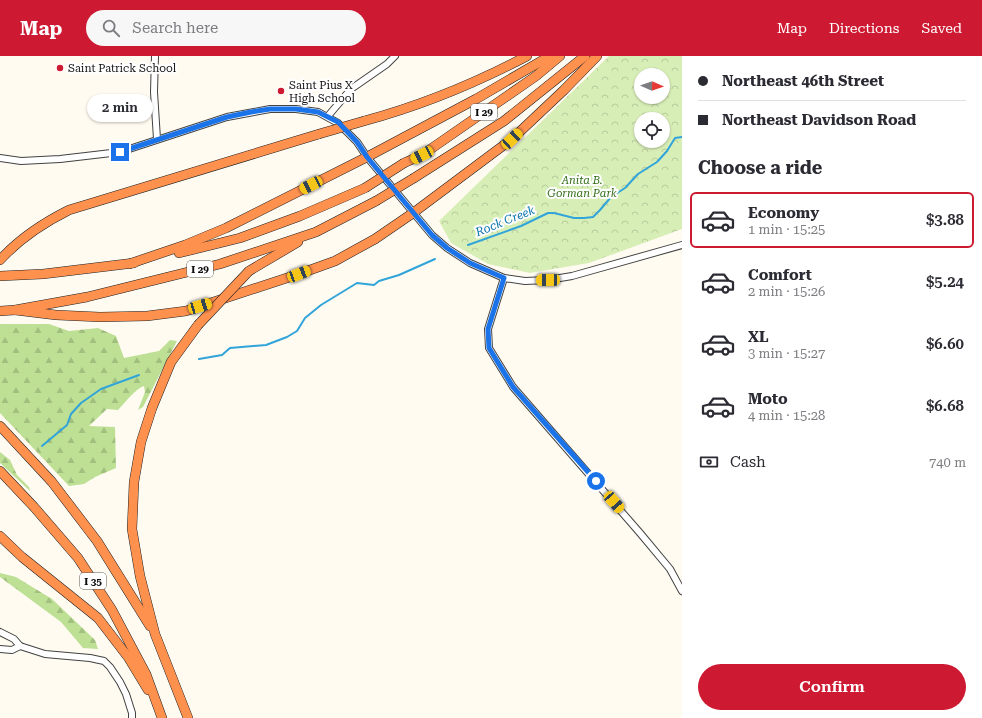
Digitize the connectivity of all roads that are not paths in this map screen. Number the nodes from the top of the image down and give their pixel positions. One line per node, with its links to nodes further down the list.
1 (156, 56): 9 (street)
2 (395, 56): 8 (street)
3 (526, 56): 15 (highway, bridge)
4 (550, 56): 10 (highway)
5 (560, 56): 16 (highway, I 29, bridge)
6 (586, 56): 13 (highway, I 29, bridge)
7 (597, 56): 12 (highway)
8 (328, 116): 9 (street); 10 (street)
9 (157, 139): 11 (street)
10 (367, 157): 12 (street); 16 (highway)
11 (0, 158)
12 (413, 213): 18 (street); 19 (highway)
13 (316, 232): 19 (highway, I 29); 26 (highway, bridge)
14 (682, 245): 18 (street)
15 (0, 260)
16 (129, 264): 17 (highway, I 29)
17 (0, 276)
18 (504, 278): 24 (street)
19 (16, 310): 20 (highway, I 29)
20 (0, 311)
21 (0, 426): 26 (highway, I 35)
22 (0, 471): 29 (highway, I 35)
23 (0, 536): 29 (highway)
24 (682, 591)
25 (0, 632): 27 (street)
26 (155, 634): 32 (highway, I 35)
27 (20, 646): 28 (street); 30 (street)
28 (0, 649)
29 (158, 709): 31 (highway, I 35)
30 (132, 718)
31 (162, 718)
32 (188, 718)

